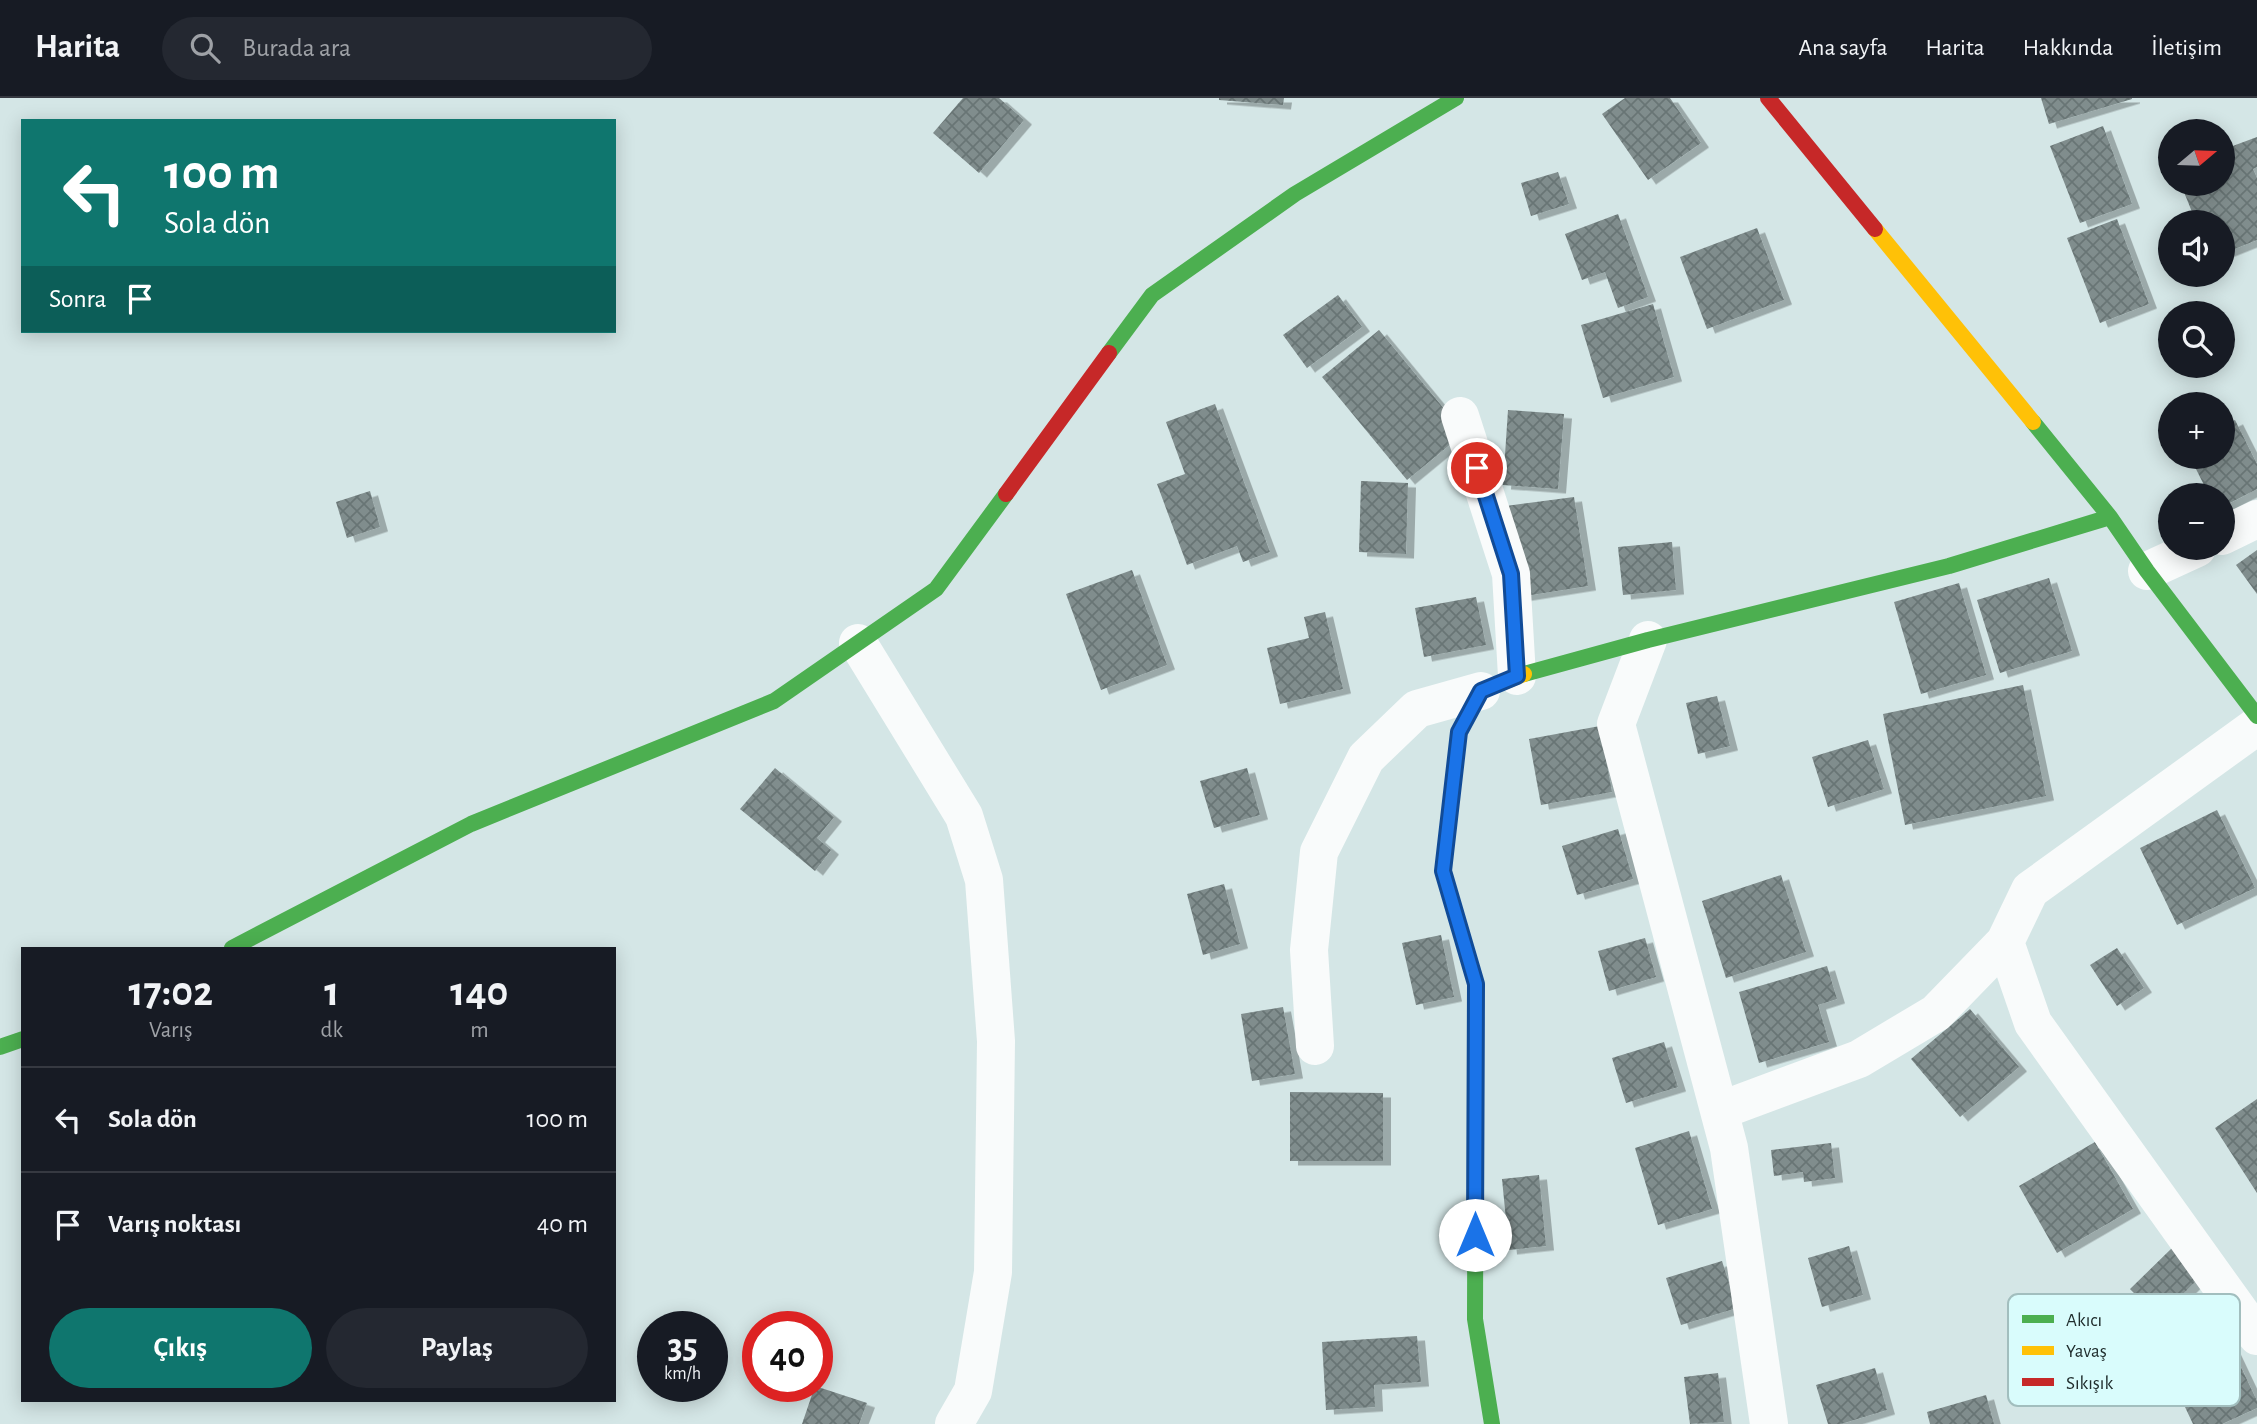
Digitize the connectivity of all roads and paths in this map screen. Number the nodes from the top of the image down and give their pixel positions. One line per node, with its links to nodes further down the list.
1 (1457, 98): 10 (street)
2 (1768, 98): 4 (street)
3 (1460, 416): 11 (street)
4 (2110, 517): 8 (street); 9 (street)
5 (2257, 520): 6 (street)
6 (2235, 530)
7 (2171, 560): 8 (street)
8 (2147, 571): 13 (street)
9 (1648, 640): 11 (street); 20 (street)
10 (858, 643): 16 (street); 24 (street)
11 (1517, 676): 12 (street)
12 (1481, 691): 18 (street); 25 (street)
13 (2257, 716)
14 (2257, 726): 15 (street)
15 (2005, 942): 20 (street); 21 (street)
16 (234, 947)
17 (21, 1040): 19 (street)
18 (1315, 1046)
19 (0, 1047)
20 (1719, 1111): 26 (street)
21 (2227, 1294)
22 (2240, 1312): 23 (street)
23 (2257, 1336)
24 (954, 1424)
25 (1492, 1424)
26 (1769, 1424)

